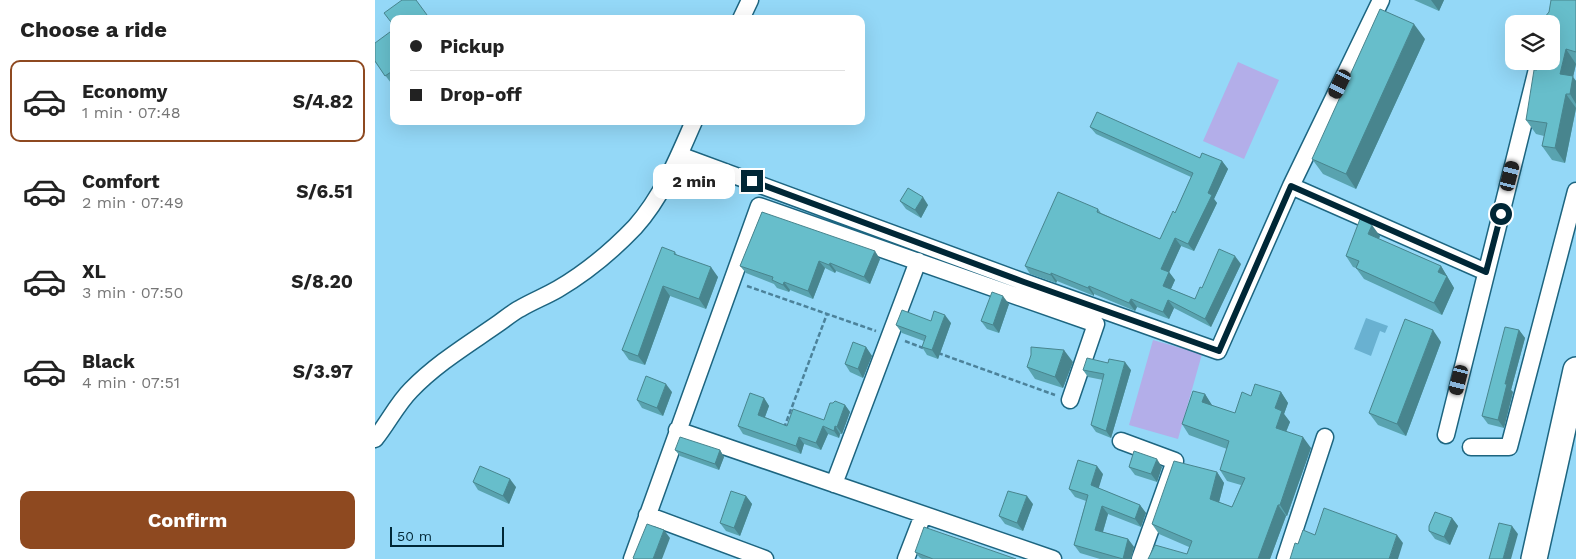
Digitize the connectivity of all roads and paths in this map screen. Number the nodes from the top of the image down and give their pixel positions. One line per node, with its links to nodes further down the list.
1 (750, 0): 3 (street)
2 (1381, 0): 7 (street)
3 (743, 15)
4 (1537, 70): 10 (street)
5 (692, 125): 6 (street)
6 (679, 155): 7 (street); 18 (street)
7 (1291, 186): 10 (street)
8 (1576, 191): 20 (street)
9 (917, 261): 13 (street); 15 (street); 21 (street)
10 (1486, 272): 16 (street)
11 (827, 314): 14 (path)
12 (1576, 370): 30 (main road)
13 (1070, 400)
14 (784, 429)
15 (677, 430): 21 (street); 23 (street)
16 (1446, 435)
17 (1325, 437): 29 (street)
18 (375, 438)
19 (1121, 441): 28 (street)
20 (1471, 447)
21 (833, 484): 22 (street)
22 (923, 515): 26 (street); 27 (street)
23 (647, 516): 24 (street); 25 (street)
24 (632, 559)
25 (765, 559)
26 (906, 559)
27 (1053, 559)
28 (1140, 559)
29 (1285, 559)
30 (1534, 559)

